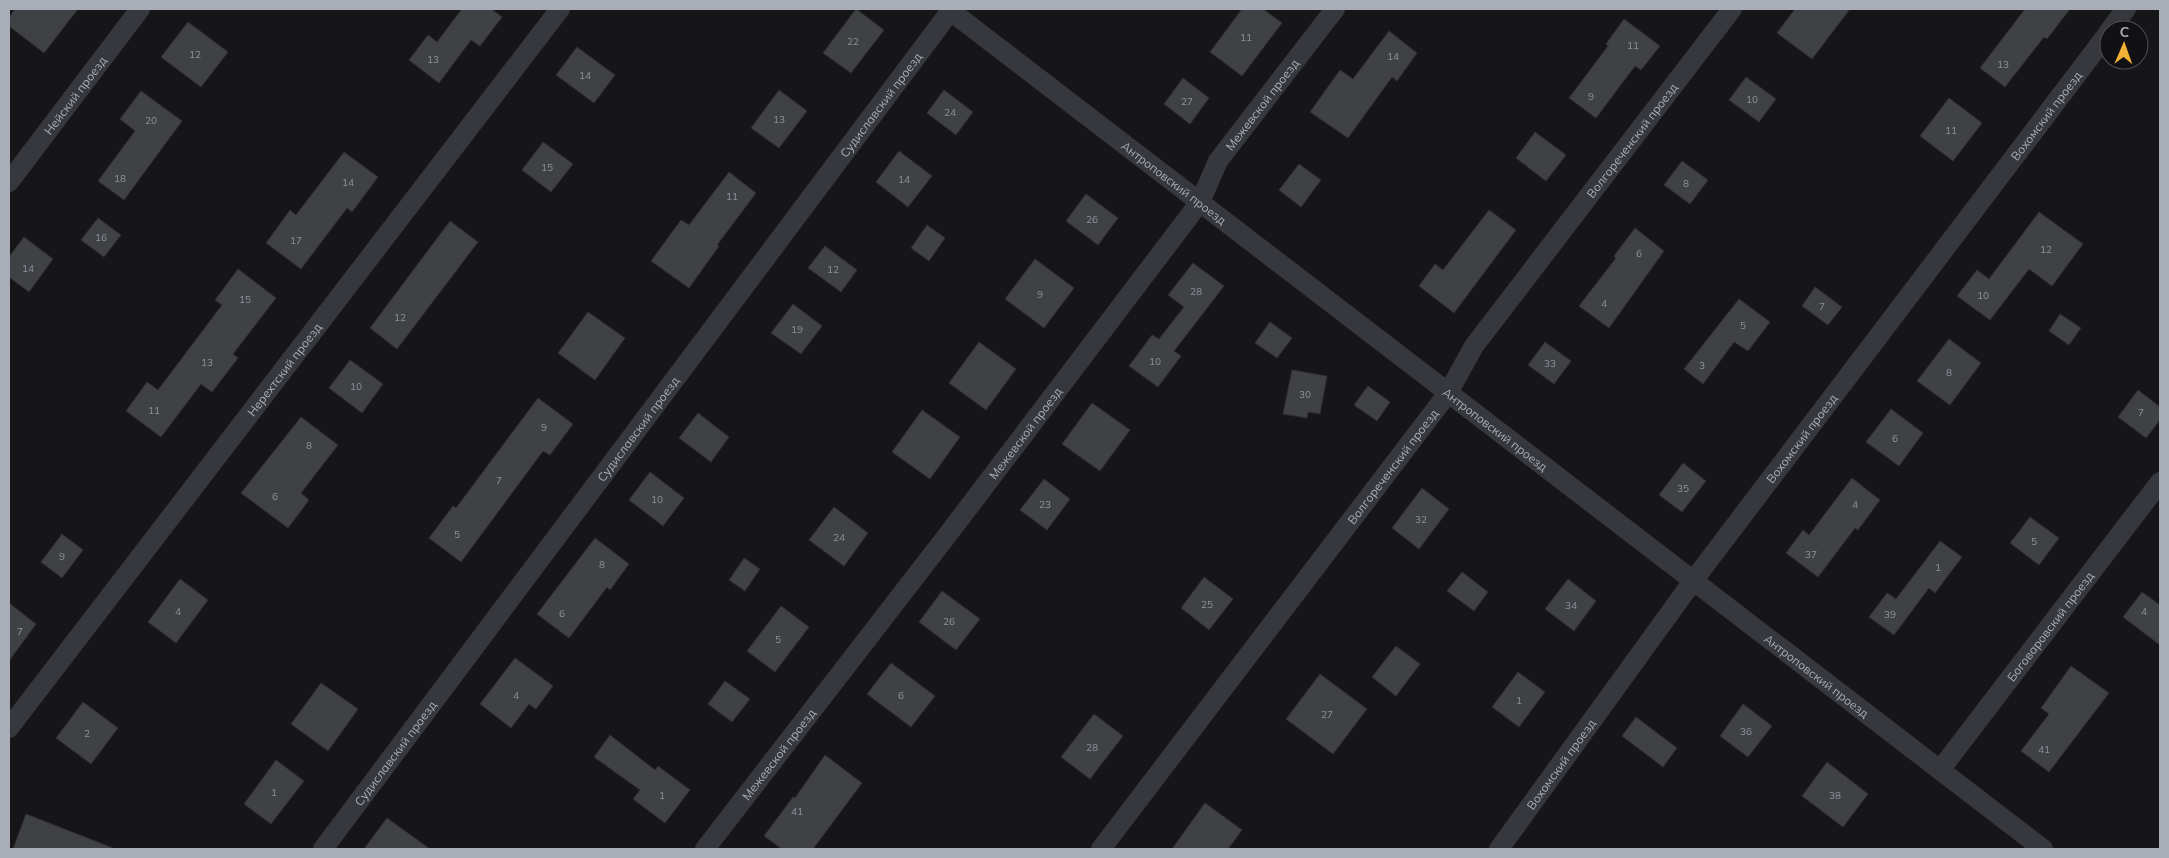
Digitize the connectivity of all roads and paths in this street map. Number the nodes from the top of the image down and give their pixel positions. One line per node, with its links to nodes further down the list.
1 (140, 9): 9 (street, Нейский проезд)
2 (560, 9): 14 (street, Нерехтский проезд)
3 (950, 9): 10 (street, Антроповский проезд); 16 (street, Судиславский проезд)
4 (1335, 9): 10 (street, Межевской проезд)
5 (1732, 9): 11 (street, Волгореченский проезд)
6 (2126, 9): 7 (street, Вохомский проезд)
7 (2118, 20)
8 (2099, 45): 13 (street, Вохомский проезд)
9 (9, 182)
10 (1200, 202): 11 (street, Антроповский проезд); 17 (street, Межевской проезд)
11 (1448, 393): 13 (street, Антроповский проезд); 18 (street, Волгореченский проезд)
12 (2160, 482): 15 (street, Боговаровский проезд)
13 (1693, 580): 15 (street, Антроповский проезд); 19 (street, Вохомский проезд)
14 (9, 728)
15 (1940, 770): 20 (street, Антроповский проезд)
16 (323, 849)
17 (705, 849)
18 (1101, 849)
19 (1500, 849)
20 (2043, 849)

